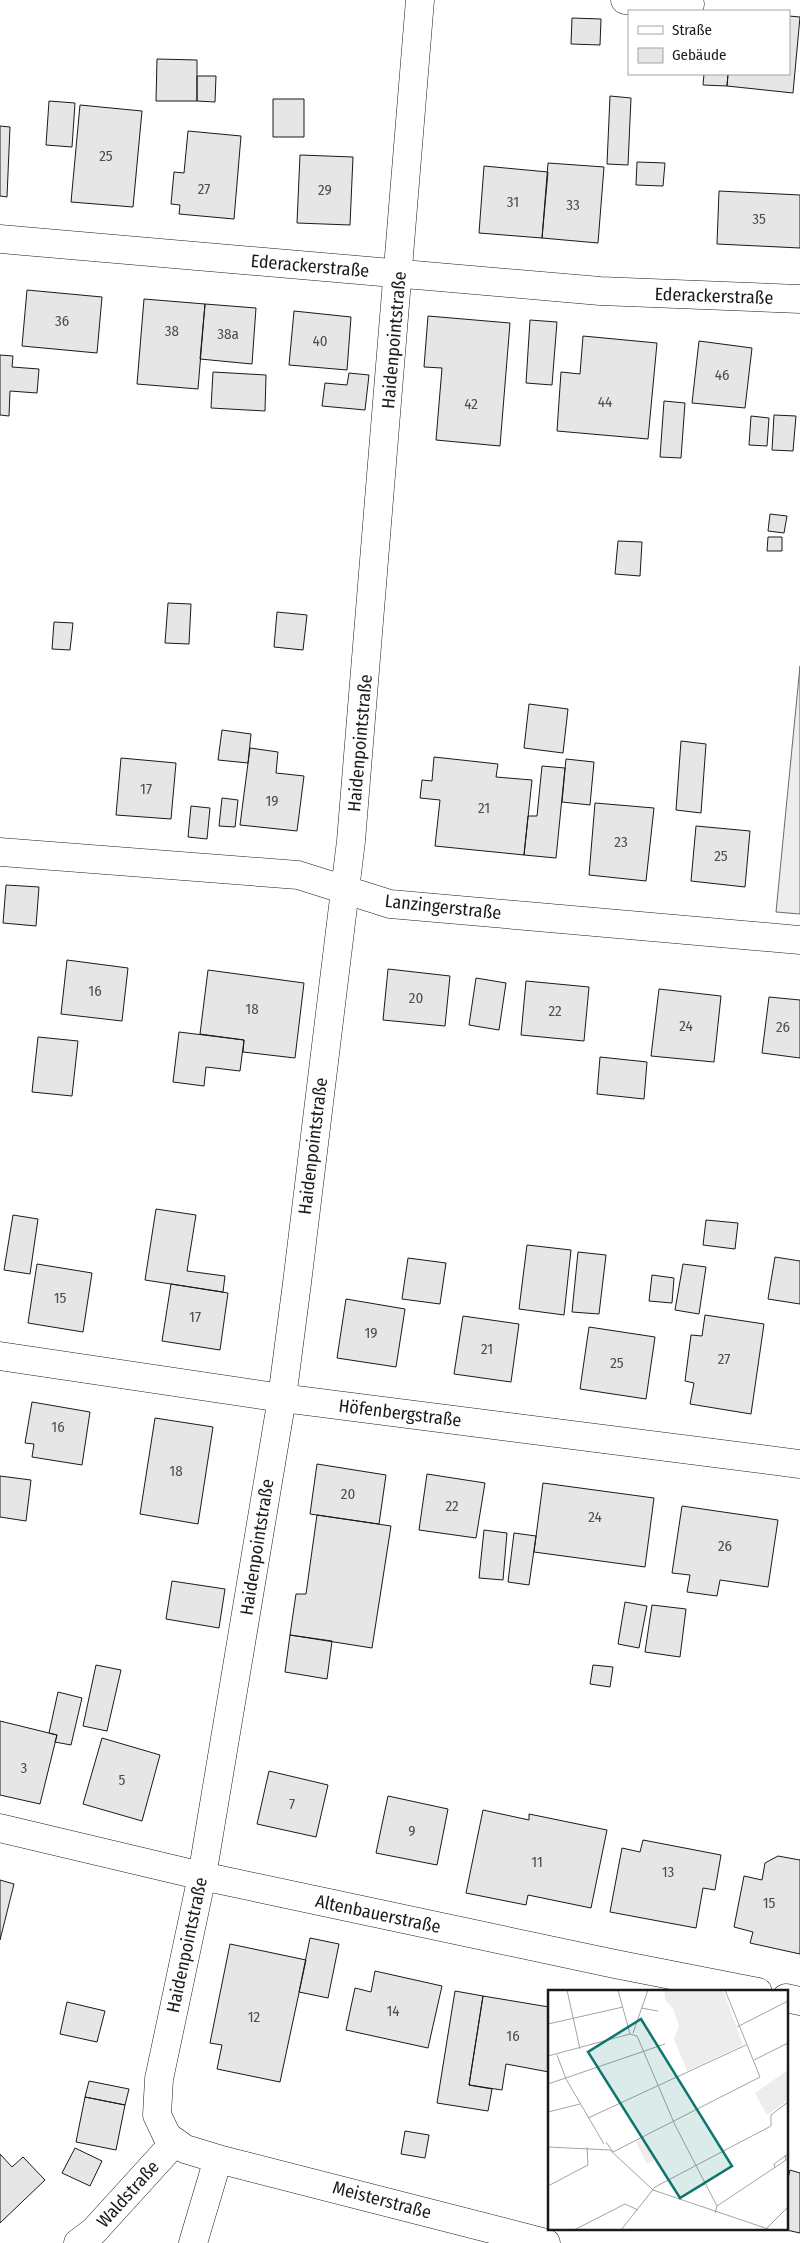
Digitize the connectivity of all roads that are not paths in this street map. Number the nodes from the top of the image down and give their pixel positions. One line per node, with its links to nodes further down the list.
1 (420, 0): 5 (street, Haidenpointstraße)
2 (625, 0): 3 (street)
3 (690, 4)
4 (0, 239): 5 (street, Ederackerstraße)
5 (400, 274): 6 (street, Ederackerstraße); 8 (street, Haidenpointstraße)
6 (800, 299)
7 (0, 852): 8 (street, Lanzingerstraße)
8 (345, 891): 9 (street, Lanzingerstraße); 11 (street, Haidenpointstraße)
9 (800, 940)
10 (0, 1356): 11 (street, Höfenbergstraße)
11 (282, 1398): 12 (street, Höfenbergstraße); 14 (street, Haidenpointstraße)
12 (800, 1464)
13 (0, 1828): 14 (street, Altenbauerstraße)
14 (202, 1876): 15 (street, Altenbauerstraße); 16 (street, Haidenpointstraße)
15 (748, 1990)
16 (175, 2142): 17 (street, Haidenpointstraße); 18 (street, Waldstraße)
17 (218, 2159): 19 (street); 20 (street, Meisterstraße)
18 (78, 2243)
19 (193, 2243)
20 (546, 2243)

